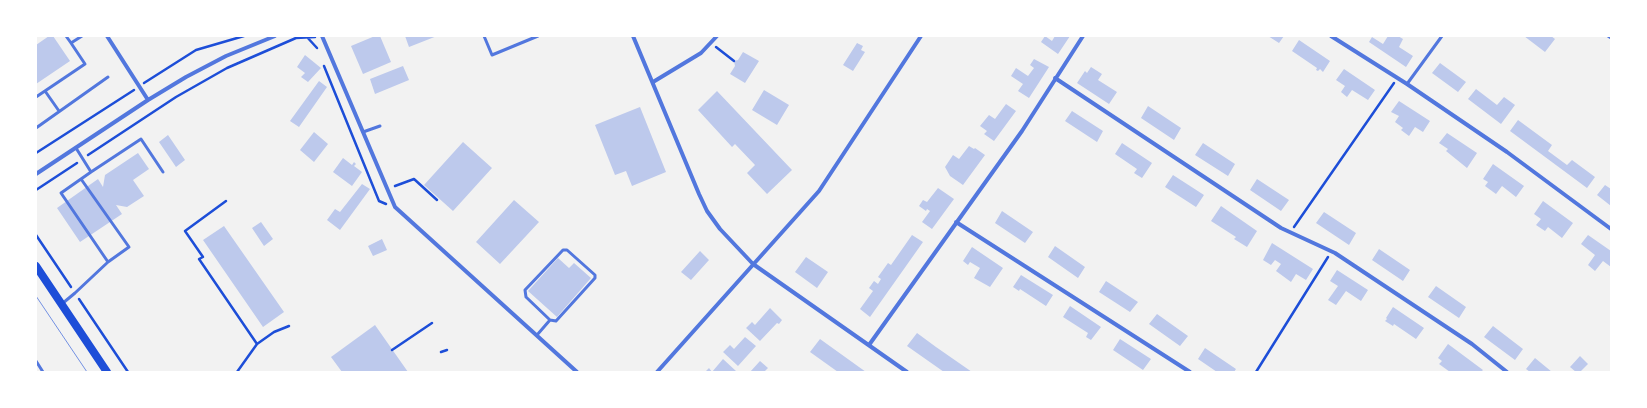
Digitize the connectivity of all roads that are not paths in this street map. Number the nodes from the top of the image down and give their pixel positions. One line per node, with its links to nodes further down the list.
1 (66, 36): 16 (lane)
2 (82, 36): 16 (lane)
3 (107, 36): 23 (street)
4 (275, 36): 23 (street)
5 (322, 36): 27 (street)
6 (484, 36): 7 (lane)
7 (538, 36)
8 (633, 36): 19 (street)
9 (717, 36): 19 (street)
10 (920, 36): 36 (street)
11 (1083, 36): 18 (street)
12 (1331, 36): 20 (street)
13 (1442, 36): 20 (lane)
14 (1608, 36): 15 (lane)
15 (1611, 38)
16 (71, 44): 21 (lane)
17 (108, 77): 24 (lane)
18 (1055, 78): 33 (street); 49 (street)
19 (653, 82): 36 (street)
20 (1407, 84): 34 (street)
21 (45, 92): 22 (lane); 24 (lane)
22 (36, 97)
23 (148, 100): 28 (street)
24 (59, 111): 26 (lane)
25 (380, 126): 27 (lane)
26 (36, 128)
27 (363, 132): 40 (street)
28 (76, 148): 29 (lane); 31 (street)
29 (91, 172): 30 (lane); 32 (lane)
30 (163, 172)
31 (36, 174)
32 (82, 179): 35 (lane); 35 (lane)
33 (956, 222): 41 (street); 48 (street)
34 (1611, 229)
35 (108, 262): 38 (lane)
36 (753, 264): 41 (street); 46 (street)
37 (36, 266): 38 (main road)
38 (61, 304): 44 (main road)
39 (550, 320): 39 (lane); 40 (lane)
40 (536, 335): 45 (street)
41 (869, 345): 47 (street)
42 (36, 361): 43 (lane)
43 (43, 372)
44 (107, 372)
45 (577, 372)
46 (657, 372)
47 (907, 372)
48 (1190, 372)
49 (1507, 372)

